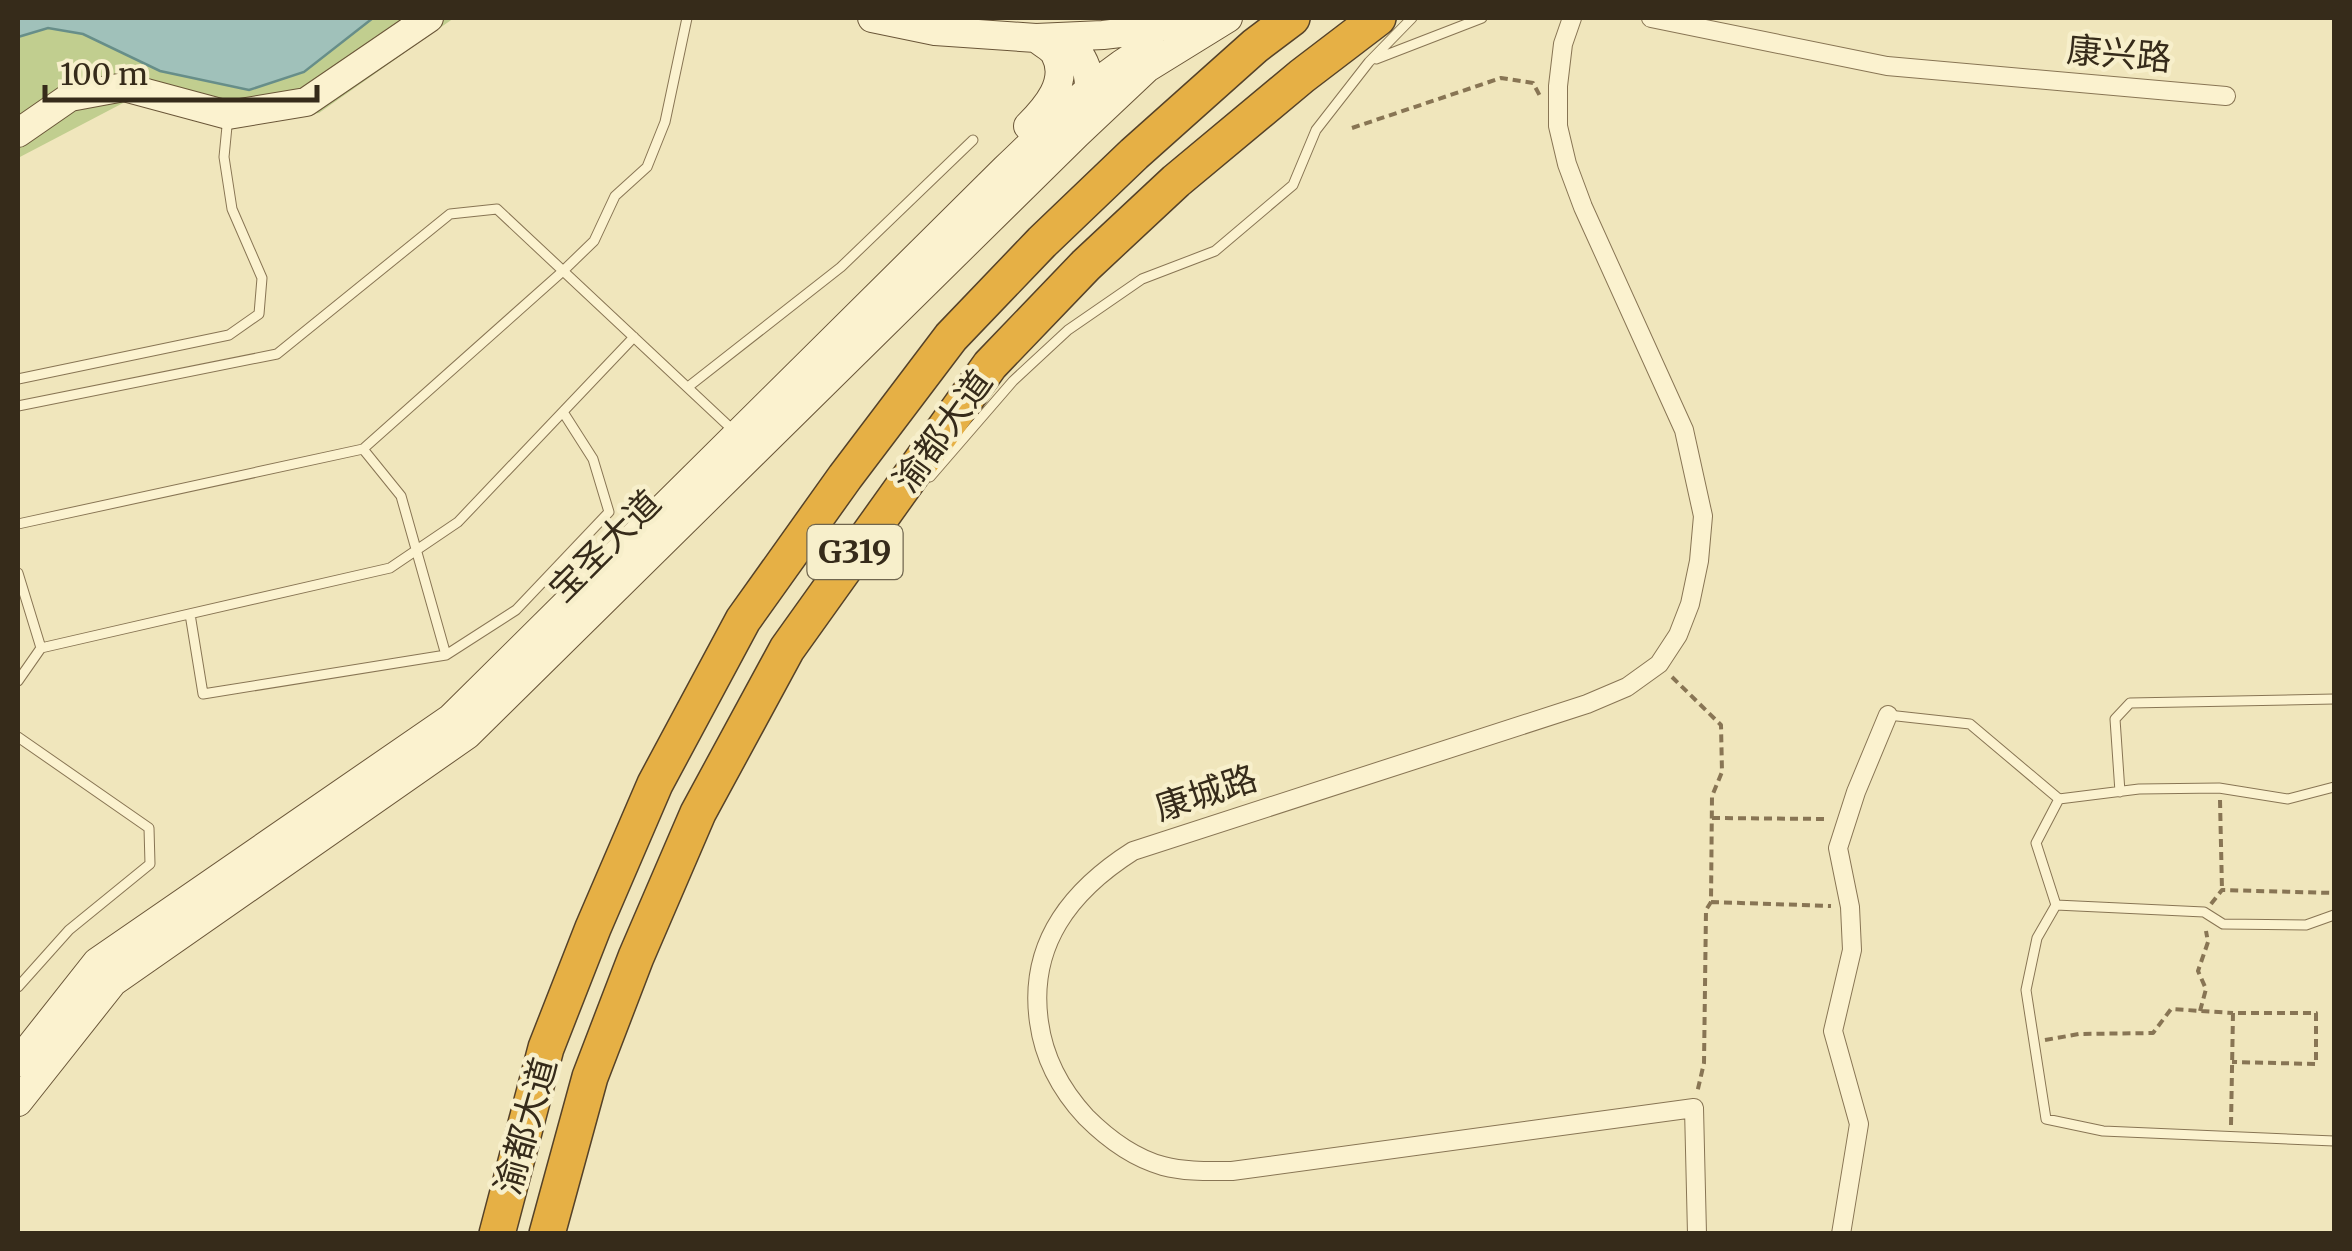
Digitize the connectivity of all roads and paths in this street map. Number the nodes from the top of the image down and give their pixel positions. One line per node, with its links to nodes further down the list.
1 (429, 18): 17 (main road)
2 (688, 18): 24 (lane)
3 (872, 18): 13 (main road)
4 (1197, 18): 13 (main road)
5 (1206, 18): 15 (main road, 宝圣大道)
6 (1228, 18): 21 (main road, 宝圣大道)
7 (1292, 18): 69 (highway, 渝都大道 / G319)
8 (1378, 18): 35 (highway, 渝都大道 / G319)
9 (1412, 18): 14 (lane)
10 (1482, 18): 14 (lane)
11 (1572, 18): 18 (street, 康城路)
12 (1650, 18): 16 (street, 康兴路)
13 (1049, 38): 15 (main road); 23 (main road)
14 (1369, 62): 32 (lane)
15 (1089, 91): 21 (main road); 23 (main road, 宝圣大道)
16 (2226, 96)
17 (228, 115): 20 (main road); 26 (lane)
18 (1558, 126): 19 (path); 41 (street, 康城路)
19 (1352, 128)
20 (18, 133)
21 (1076, 134): 65 (main road, 宝圣大道)
22 (973, 140): 27 (lane)
23 (1006, 168): 30 (main road, 宝圣大道)
24 (563, 271): 25 (lane); 28 (lane); 31 (lane)
25 (634, 337): 27 (lane); 29 (lane)
26 (18, 379)
27 (688, 387): 30 (lane)
28 (18, 406)
29 (563, 412): 36 (lane); 40 (lane)
30 (737, 434): 63 (main road, 宝圣大道)
31 (363, 449): 34 (lane); 36 (lane)
32 (927, 481)
33 (901, 508): 35 (lane)
34 (18, 524)
35 (860, 546): 70 (highway, 渝都大道 / G319)
36 (417, 550): 38 (lane); 40 (lane)
37 (18, 572): 39 (lane)
38 (190, 614): 39 (lane); 40 (lane)
39 (41, 648): 42 (lane)
40 (446, 655)
41 (1659, 664): 50 (path); 66 (street, 康城路)
42 (18, 681)
43 (2334, 699): 48 (lane)
44 (1888, 715): 49 (lane); 51 (street)
45 (18, 736): 59 (lane)
46 (2334, 787): 47 (lane)
47 (2219, 788): 48 (lane); 52 (path)
48 (2120, 792): 49 (lane)
49 (2058, 799): 55 (lane)
50 (1712, 818): 51 (path); 54 (path)
51 (1848, 819): 56 (street)
52 (2222, 890): 53 (path); 57 (path)
53 (2334, 893)
54 (1711, 902): 56 (path); 66 (path)
55 (2056, 905): 57 (lane); 62 (lane)
56 (1850, 907): 72 (street)
57 (2204, 912): 58 (lane); 60 (path)
58 (2334, 916)
59 (18, 987)
60 (2200, 1011): 61 (path); 62 (path)
61 (2233, 1013): 64 (path); 64 (path)
62 (2035, 1042): 68 (lane)
63 (18, 1062)
64 (2232, 1062): 67 (path)
65 (18, 1102)
66 (1694, 1108): 71 (street)
67 (2231, 1119)
68 (2334, 1141)
69 (497, 1234)
70 (547, 1234)
71 (1697, 1234)
72 (1841, 1234)

